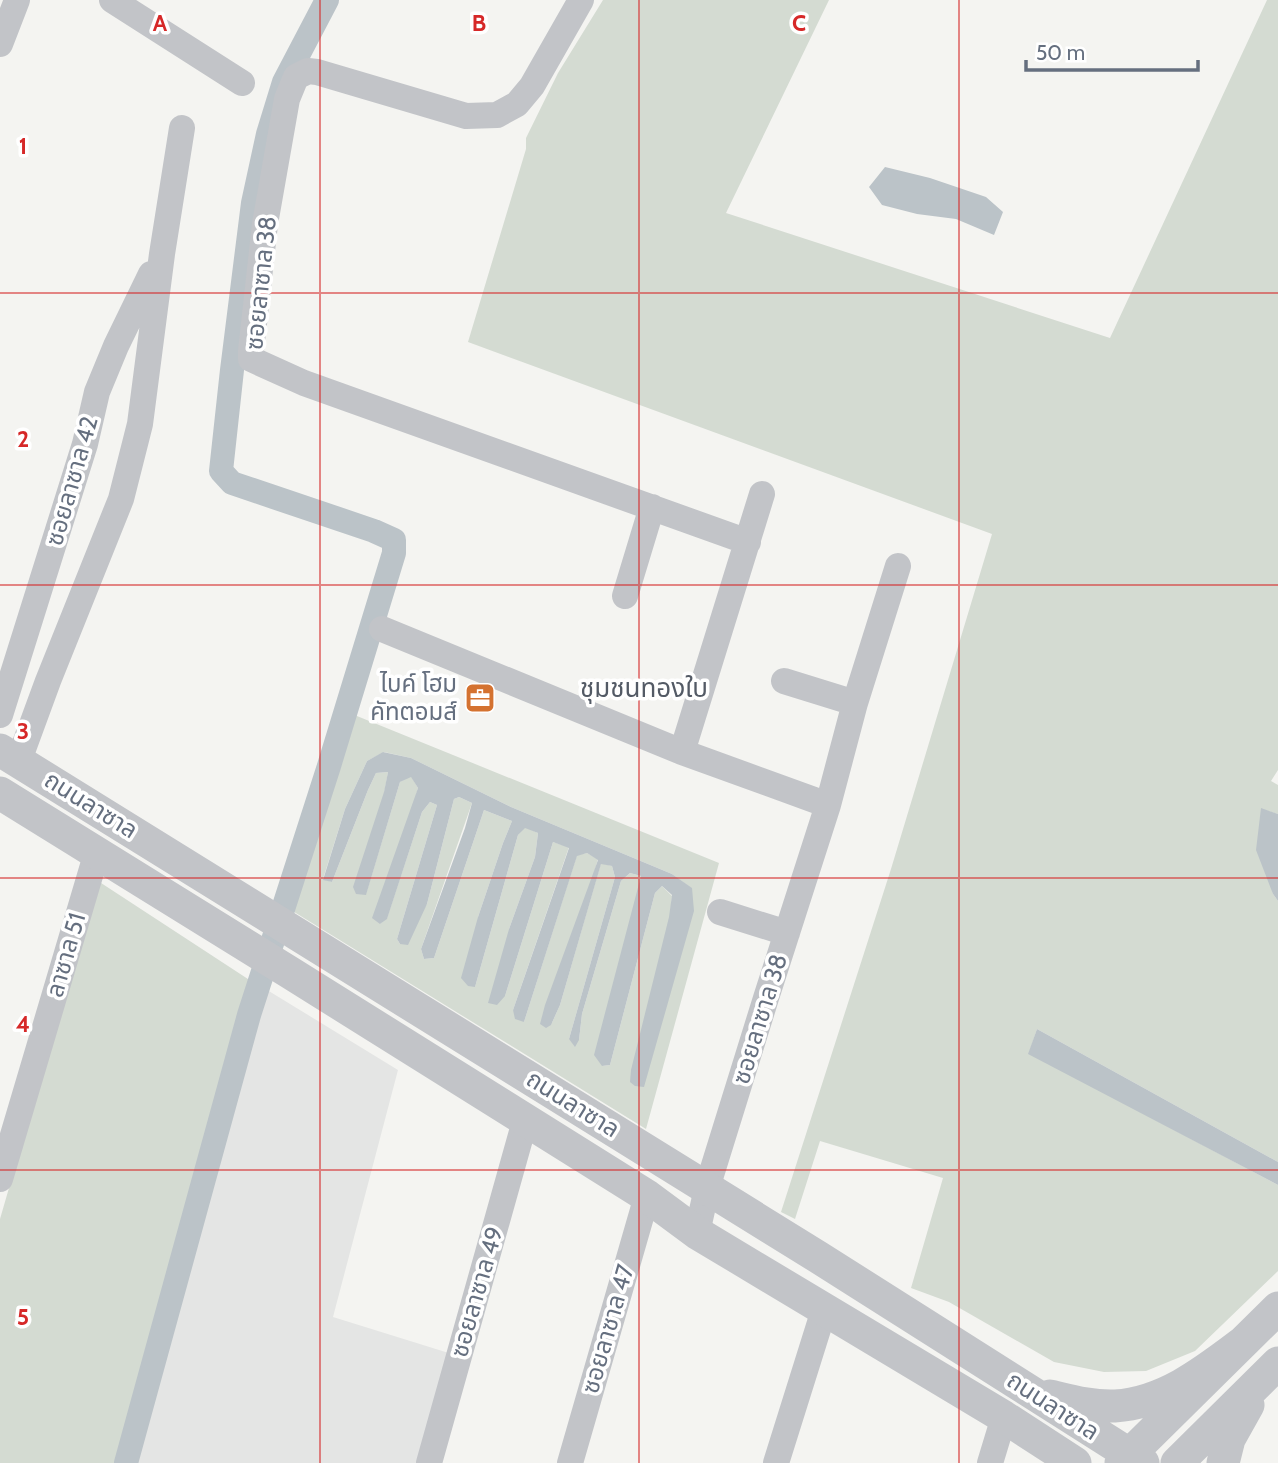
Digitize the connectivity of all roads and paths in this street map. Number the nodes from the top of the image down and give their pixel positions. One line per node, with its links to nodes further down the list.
1 (17, 0): 4 (street)
2 (112, 0): 5 (street)
3 (581, 0): 9 (street, ซอยลาซาล 38)
4 (0, 44)
5 (242, 83)
6 (182, 128): 7 (street)
7 (162, 254): 11 (street, ซอยลาซาล 42); 13 (street)
8 (762, 494): 10 (street)
9 (652, 507): 10 (street, ซอยลาซาล 38); 14 (street)
10 (748, 542): 19 (street)
11 (48, 564): 13 (street); 18 (street, ซอยลาซาล 42)
12 (898, 566): 17 (street, ซอยลาซาล 38)
13 (90, 577): 20 (street)
14 (625, 596)
15 (382, 629): 19 (street)
16 (784, 681): 17 (street)
17 (855, 703): 22 (street, ซอยลาซาล 38)
18 (0, 715)
19 (682, 752): 22 (street)
20 (9, 755): 28 (street, ถนนลาซาล)
21 (0, 793): 23 (street, ถนนลาซาล)
22 (828, 805): 25 (street, ซอยลาซาล 38)
23 (97, 852): 26 (street, ถนนลาซาล); 27 (street, ลาซาล 51)
24 (720, 912): 25 (street)
25 (787, 933): 28 (street, ซอยลาซาล 38)
26 (525, 1121): 29 (street, ถนนลาซาล); 39 (street, ซอยลาซาล 49)
27 (1, 1169)
28 (708, 1188): 30 (street, ซอยลาซาล 38); 31 (street, ถนนลาซาล)
29 (646, 1196): 30 (street, ถนนลาซาล); 40 (street, ซอยลาซาล 47)
30 (697, 1233): 32 (street, ถนนลาซาล)
31 (818, 1257): 32 (street); 36 (street, ถนนลาซาล)
32 (811, 1302): 37 (street, ถนนลาซาล); 41 (street)
33 (1278, 1308): 34 (street)
34 (1241, 1344): 36 (street); 38 (street)
35 (1278, 1363): 44 (street); 45 (street)
36 (1003, 1374): 38 (street, ถนนลาซาล)
37 (1004, 1417): 42 (street); 43 (street, ถนนลาซาล)
38 (1131, 1460)
39 (429, 1463)
40 (570, 1463)
41 (776, 1463)
42 (990, 1463)
43 (1075, 1463)
44 (1177, 1463)
45 (1223, 1463)

